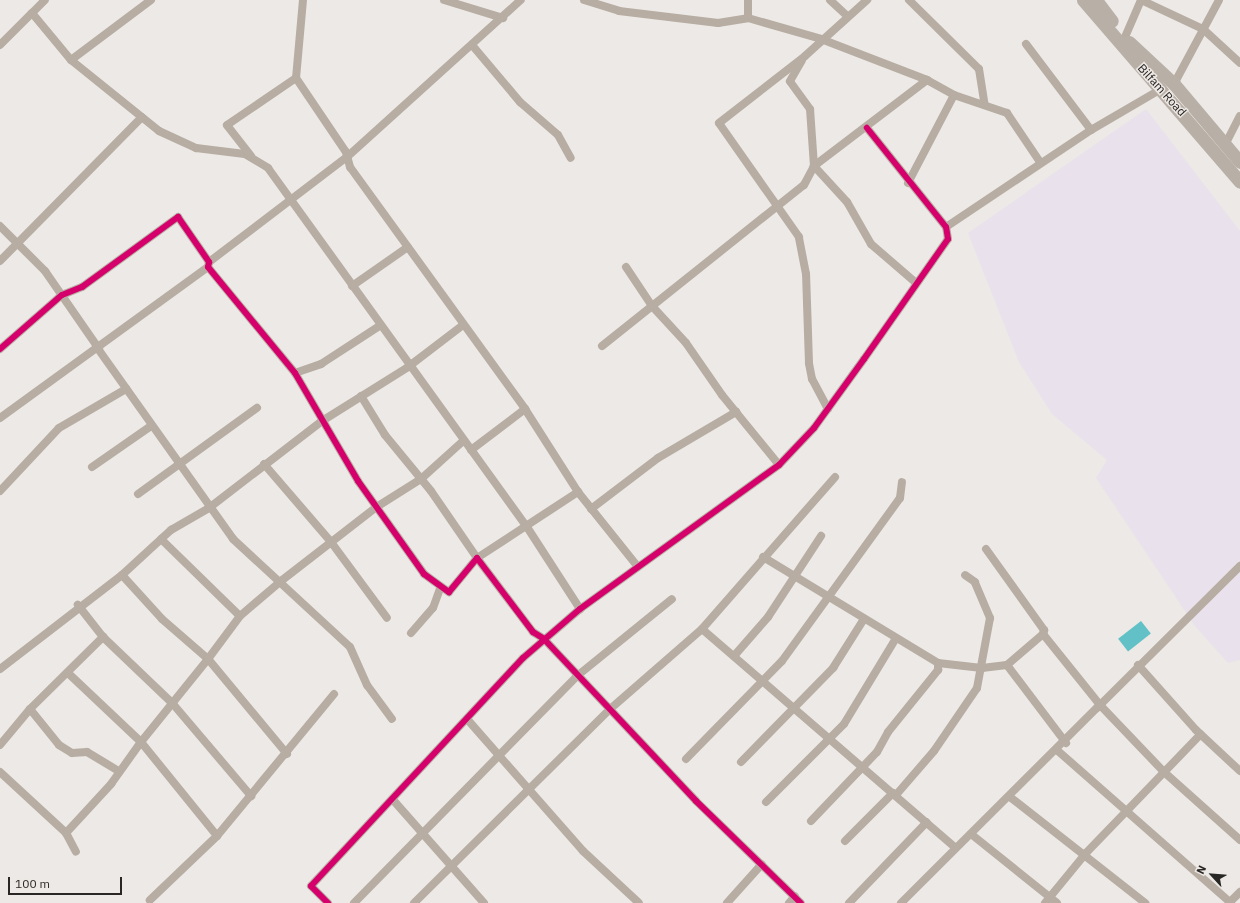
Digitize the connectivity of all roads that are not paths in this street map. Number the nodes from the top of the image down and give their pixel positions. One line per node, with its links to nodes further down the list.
1 (45, 0): 15 (street)
2 (151, 0): 26 (street)
3 (303, 0): 28 (street)
4 (444, 0): 17 (street)
5 (521, 0): 17 (street)
6 (584, 0): 18 (street)
7 (748, 0): 18 (street)
8 (830, 0): 16 (street)
9 (867, 0): 16 (street)
10 (909, 0): 32 (street)
11 (1083, 0): 21 (main road)
12 (1096, 0): 21 (main road)
13 (1141, 0): 19 (street); 21 (street)
14 (1218, 0): 19 (street)
15 (32, 13): 23 (street); 26 (street)
16 (847, 16): 20 (street)
17 (503, 18): 24 (street)
18 (748, 18): 20 (street)
19 (1202, 29): 27 (street); 30 (street)
20 (821, 39): 25 (street); 29 (street)
21 (1122, 40): 30 (main road)
22 (1026, 44): 36 (street)
23 (0, 45)
24 (472, 45): 38 (street); 39 (street)
25 (805, 56): 43 (street); 47 (street)
26 (71, 60): 34 (street)
27 (1240, 63)
28 (296, 78): 38 (street); 40 (street)
29 (927, 80): 31 (street); 35 (street)
30 (1169, 85): 36 (street); 37 (main road); 44 (main road, Bilfam Road)
31 (954, 95): 32 (street); 45 (street)
32 (985, 105): 41 (street)
33 (1240, 116): 37 (street)
34 (142, 117): 40 (street); 50 (street)
35 (867, 128): 43 (street); 45 (street)
36 (1091, 130): 41 (street)
37 (1226, 143): 42 (main road)
38 (347, 157): 46 (street); 51 (street)
39 (571, 158)
40 (256, 161): 46 (street)
41 (1040, 162): 49 (street)
42 (1240, 162)
43 (814, 166): 47 (street); 55 (street)
44 (1240, 182)
45 (908, 183): 49 (street)
46 (291, 199): 53 (street); 56 (street)
47 (778, 205): 58 (street); 70 (street)
48 (0, 226): 50 (street)
49 (946, 227): 55 (street)
50 (18, 244): 52 (street); 57 (street)
51 (408, 247): 56 (street); 59 (street)
52 (0, 261)
53 (208, 264): 57 (street); 61 (street); 65 (street)
54 (626, 267): 58 (street)
55 (915, 282): 70 (street)
56 (352, 286): 64 (street)
57 (62, 295): 61 (street); 63 (street)
58 (652, 306): 62 (street); 71 (street)
59 (463, 325): 64 (street); 69 (street)
60 (378, 327): 65 (street)
61 (96, 346): 66 (street); 72 (street); 87 (street)
62 (602, 346)
63 (0, 349)
64 (408, 367): 67 (street); 75 (street)
65 (296, 373): 73 (street)
66 (126, 389): 74 (street); 84 (street)
67 (361, 396): 73 (street); 82 (street)
68 (257, 408): 80 (street)
69 (525, 409): 76 (street); 85 (street)
70 (828, 410): 78 (street)
71 (736, 412): 78 (street); 89 (street)
72 (0, 418)
73 (322, 421): 77 (street); 88 (street)
74 (151, 426): 79 (street); 80 (street)
75 (462, 442): 76 (street); 82 (street)
76 (471, 450): 90 (street)
77 (264, 464): 87 (street); 93 (street)
78 (779, 465): 98 (street)
79 (92, 467)
80 (180, 467): 86 (street); 87 (street)
81 (835, 477): 95 (street)
82 (421, 479): 88 (street); 96 (street)
83 (902, 482): 105 (street)
84 (0, 491)
85 (578, 492): 89 (street); 90 (street)
86 (138, 494)
87 (209, 508): 92 (street); 102 (street)
88 (375, 508): 93 (street); 103 (street)
89 (591, 509): 98 (street)
90 (527, 527): 96 (street); 107 (street)
91 (821, 536): 101 (street)
92 (161, 539): 99 (street); 108 (street)
93 (331, 542): 102 (street); 109 (street)
94 (986, 549): 113 (street)
95 (763, 557): 101 (street); 111 (street)
96 (477, 558): 103 (street); 116 (street)
97 (1240, 566): 139 (street)
98 (638, 567): 107 (street)
99 (122, 575): 106 (street); 118 (street)
100 (965, 575): 122 (street)
101 (795, 579): 105 (street); 117 (street)
102 (281, 581): 108 (street); 133 (street)
103 (440, 589): 112 (street)
104 (672, 599): 125 (street)
105 (829, 599): 110 (street); 126 (street)
106 (78, 605): 114 (street); 123 (street)
107 (580, 609): 116 (street)
108 (240, 616): 118 (street)
109 (387, 618)
110 (864, 619): 115 (street); 132 (street)
111 (702, 630): 117 (street); 131 (street)
112 (411, 633)
113 (1043, 634): 121 (street); 129 (street)
114 (103, 637): 124 (street); 128 (street)
115 (896, 638): 119 (street); 136 (street)
116 (544, 639): 125 (street); 134 (street)
117 (734, 656): 126 (street)
118 (208, 659): 128 (street); 140 (street)
119 (938, 663): 122 (street); 144 (street)
120 (1138, 665): 135 (street)
121 (1007, 666): 122 (street); 139 (street)
122 (982, 668): 150 (street)
123 (0, 669)
124 (68, 674): 130 (street); 137 (street)
125 (577, 676): 131 (street); 141 (street)
126 (762, 680): 132 (street); 142 (street)
127 (334, 694): 140 (street)
128 (173, 704): 137 (street); 151 (street)
129 (1100, 705): 139 (street); 148 (street)
130 (30, 709): 138 (street); 145 (street)
131 (609, 710): 149 (street); 167 (street)
132 (796, 710): 136 (street); 143 (street)
133 (392, 719)
134 (467, 719): 141 (street); 153 (street)
135 (1201, 734): 146 (street); 148 (street)
136 (830, 738): 144 (street); 154 (street)
137 (141, 742): 145 (street); 161 (street)
138 (0, 745)
139 (1061, 746): 152 (street); 155 (street)
140 (286, 754): 151 (street)
141 (497, 756): 149 (street); 159 (street)
142 (686, 759)
143 (741, 762)
144 (863, 767): 150 (street); 156 (street)
145 (119, 771): 158 (street)
146 (1240, 771)
147 (0, 772): 158 (street)
148 (1164, 772): 155 (street); 162 (street)
149 (526, 789): 168 (street); 178 (street)
150 (895, 794): 157 (street); 163 (street)
151 (251, 796): 161 (street)
152 (1010, 797): 160 (street); 166 (street)
153 (394, 801): 159 (street); 174 (street)
154 (766, 802)
155 (1125, 812): 166 (street); 173 (street)
156 (811, 821)
157 (927, 822): 164 (street); 182 (street)
158 (66, 833): 165 (street)
159 (423, 833): 168 (street); 175 (street)
160 (971, 834): 164 (street); 172 (street)
161 (218, 836): 171 (street)
162 (1240, 840)
163 (845, 841)
164 (955, 847): 183 (street)
165 (76, 852)
166 (1086, 853): 172 (street); 184 (street)
167 (762, 864): 170 (street); 179 (street)
168 (452, 865): 176 (street); 177 (street)
169 (1240, 892): 173 (street)
170 (795, 896): 180 (street); 181 (street)
171 (150, 900)
172 (1051, 901)
173 (1230, 902)
174 (328, 903)
175 (354, 903)
176 (414, 903)
177 (484, 903)
178 (639, 903)
179 (727, 903)
180 (789, 903)
181 (801, 903)
182 (849, 903)
183 (901, 903)
184 (1146, 903)

